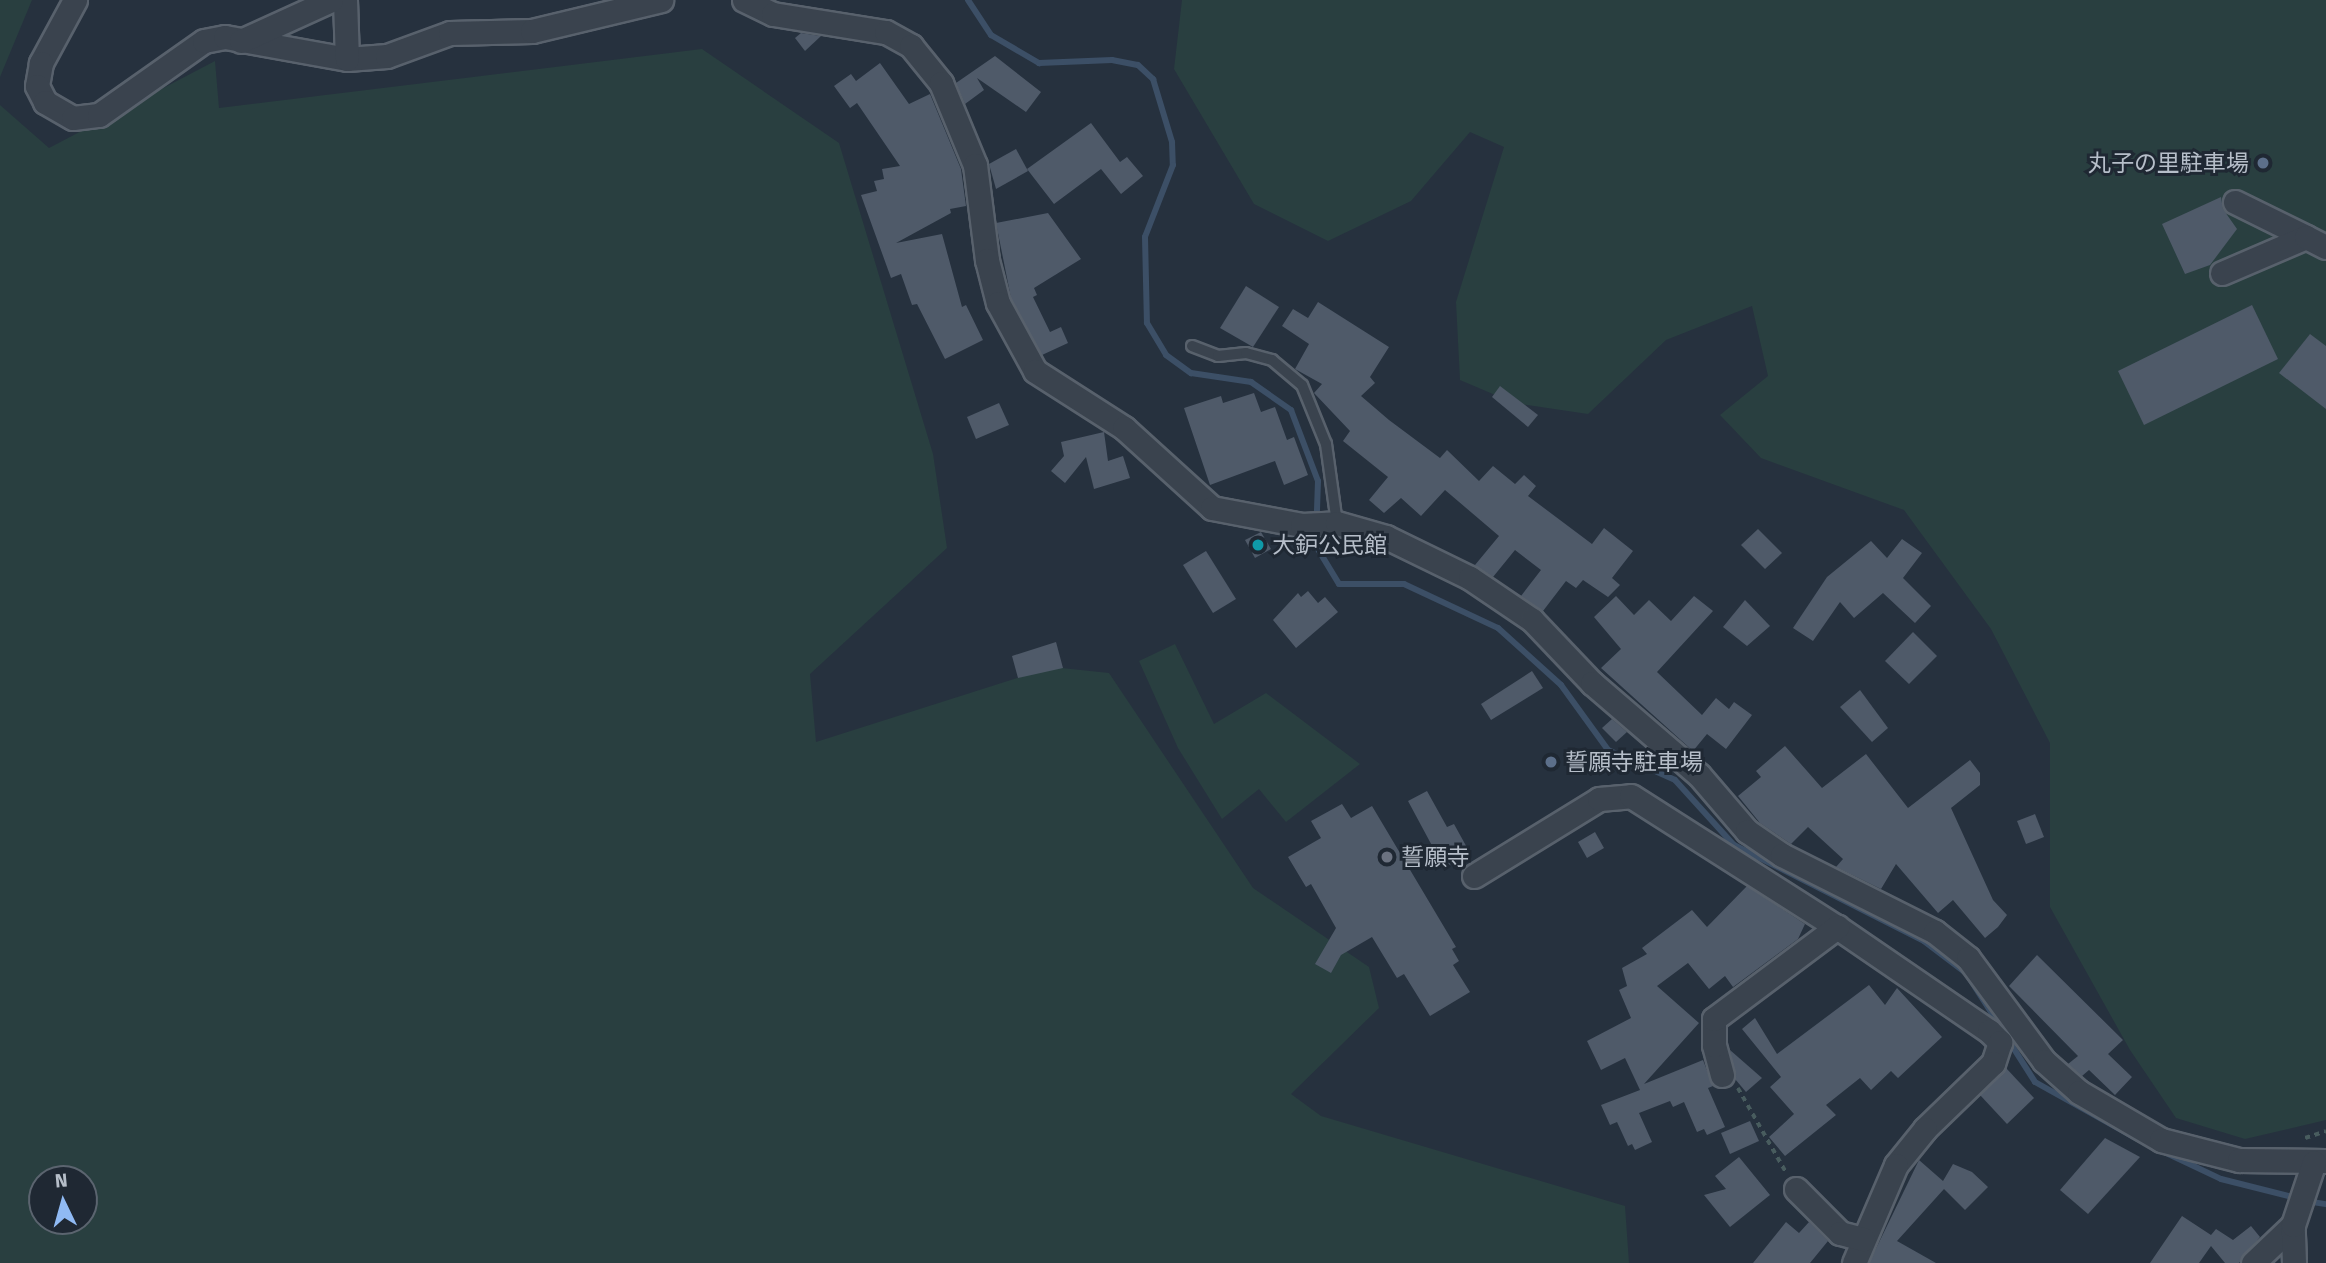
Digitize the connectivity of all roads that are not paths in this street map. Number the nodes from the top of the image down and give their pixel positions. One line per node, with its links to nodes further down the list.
1 (75, 0): 6 (street)
2 (331, 0): 6 (street)
3 (345, 0): 7 (street)
4 (661, 0): 7 (street)
5 (744, 0): 12 (street)
6 (241, 41): 7 (street)
7 (347, 59)
8 (2235, 202): 9 (street)
9 (2316, 242): 10 (street)
10 (2222, 273)
11 (1192, 346): 12 (lane)
12 (1337, 523): 14 (street)
13 (1474, 876): 15 (street)
14 (1841, 885): 15 (street); 16 (street)
15 (1833, 924): 17 (street); 18 (street)
16 (2028, 1038): 17 (street); 19 (street)
17 (2000, 1042): 22 (street)
18 (1722, 1075)
19 (2320, 1161): 21 (street)
20 (1796, 1189): 22 (street)
21 (2293, 1225): 24 (street); 25 (street)
22 (1863, 1239): 23 (street)
23 (1854, 1263)
24 (2253, 1263)
25 (2294, 1263)

